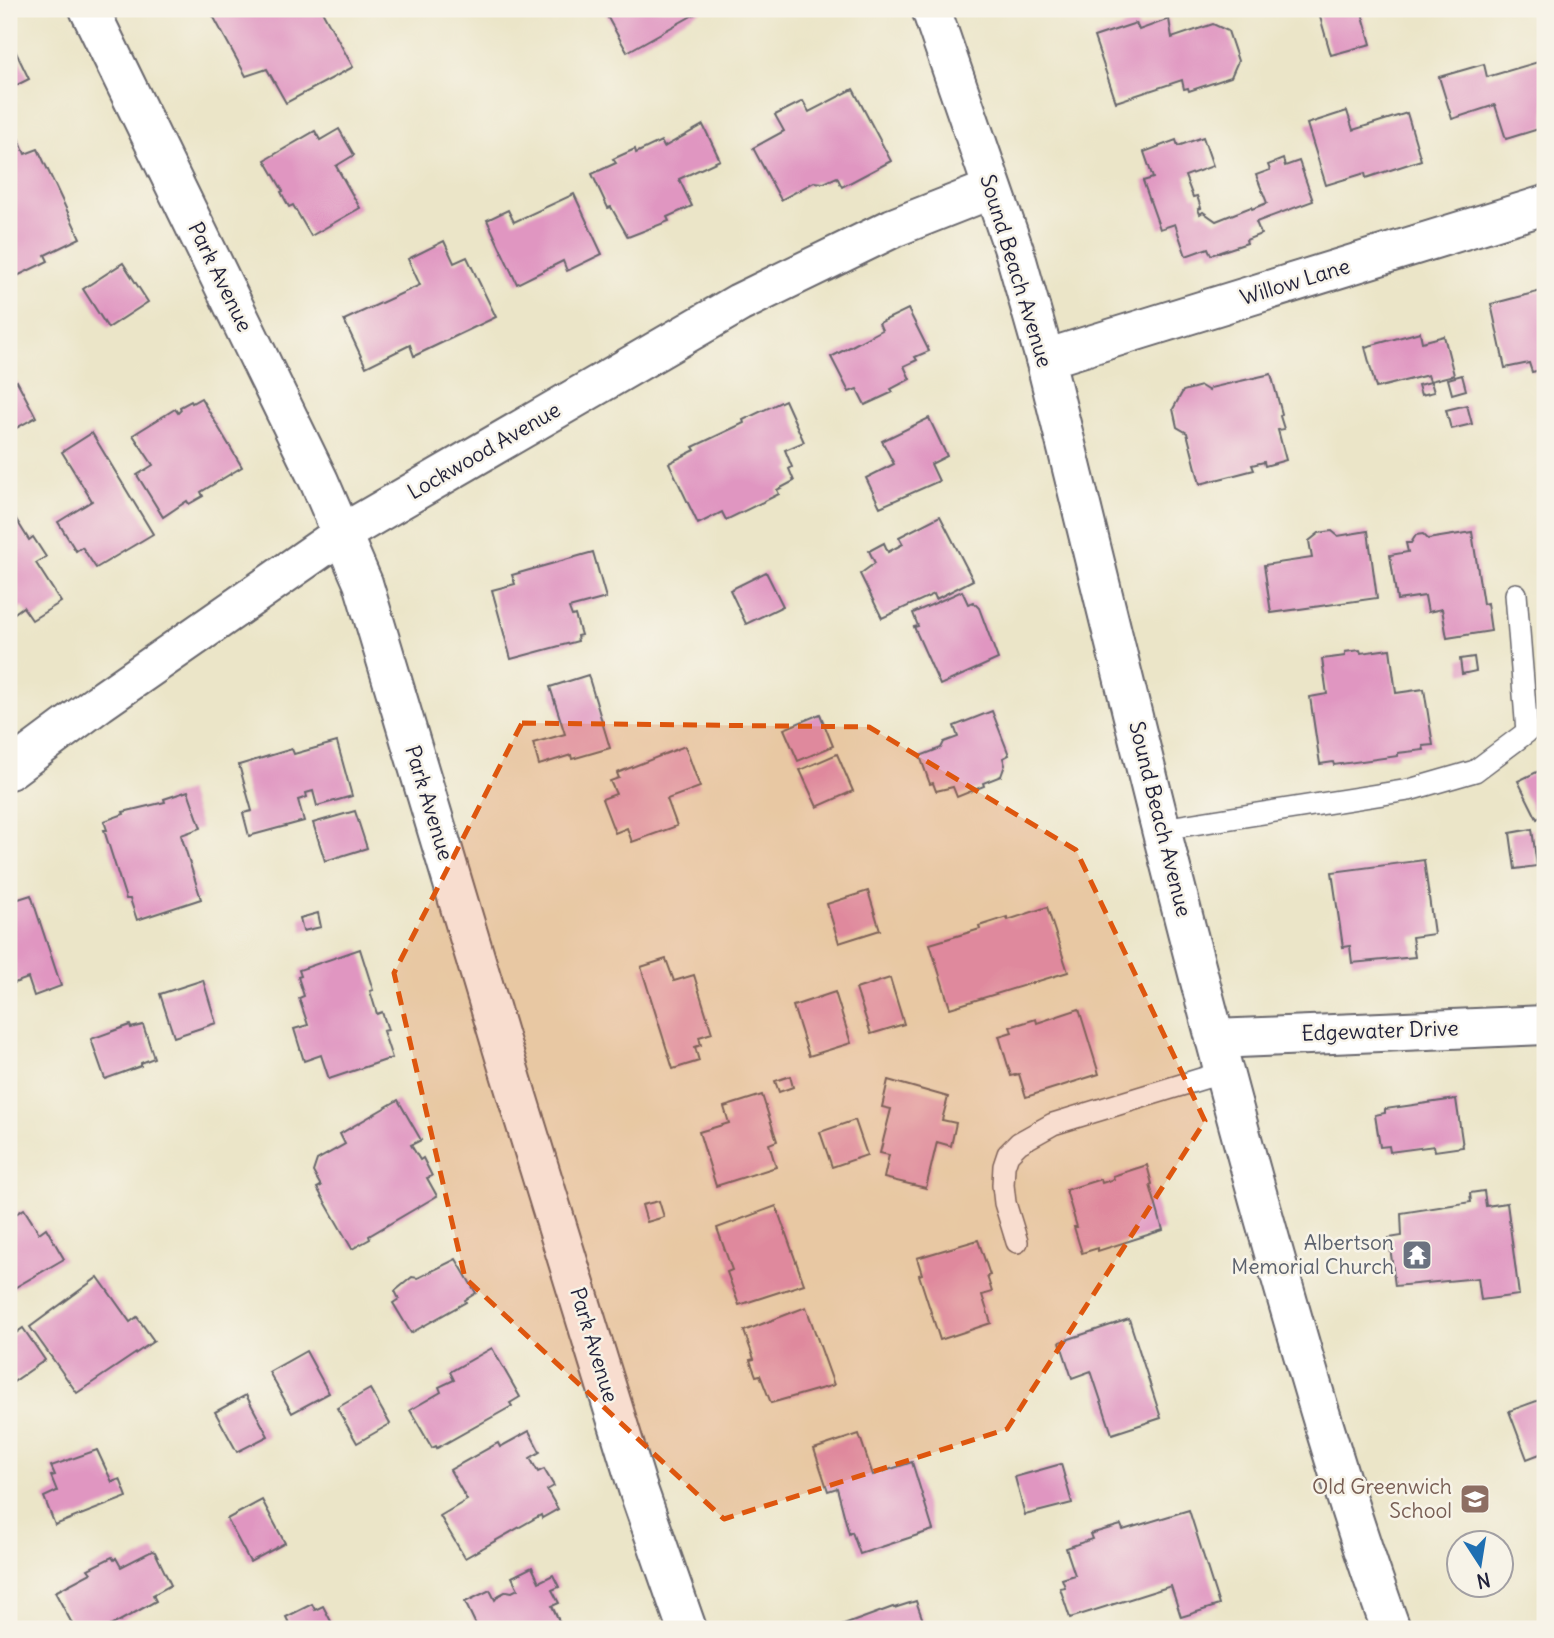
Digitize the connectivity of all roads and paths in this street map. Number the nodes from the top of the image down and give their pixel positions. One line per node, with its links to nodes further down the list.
1 (89, 9): 6 (street, Park Avenue)
2 (931, 9): 3 (street, Sound Beach Avenue)
3 (992, 189): 5 (street, Sound Beach Avenue); 6 (street, Lockwood Avenue)
4 (1545, 205): 5 (street, Willow Lane)
5 (1045, 359): 9 (street, Sound Beach Avenue)
6 (343, 533): 8 (street, Lockwood Avenue); 13 (street, Park Avenue)
7 (1516, 594): 9 (lane)
8 (9, 770)
9 (1162, 829): 11 (street, Sound Beach Avenue)
10 (1545, 1025): 11 (street, Edgewater Drive)
11 (1219, 1055): 12 (lane); 14 (street, Sound Beach Avenue)
12 (1017, 1242)
13 (687, 1629)
14 (1391, 1629)

